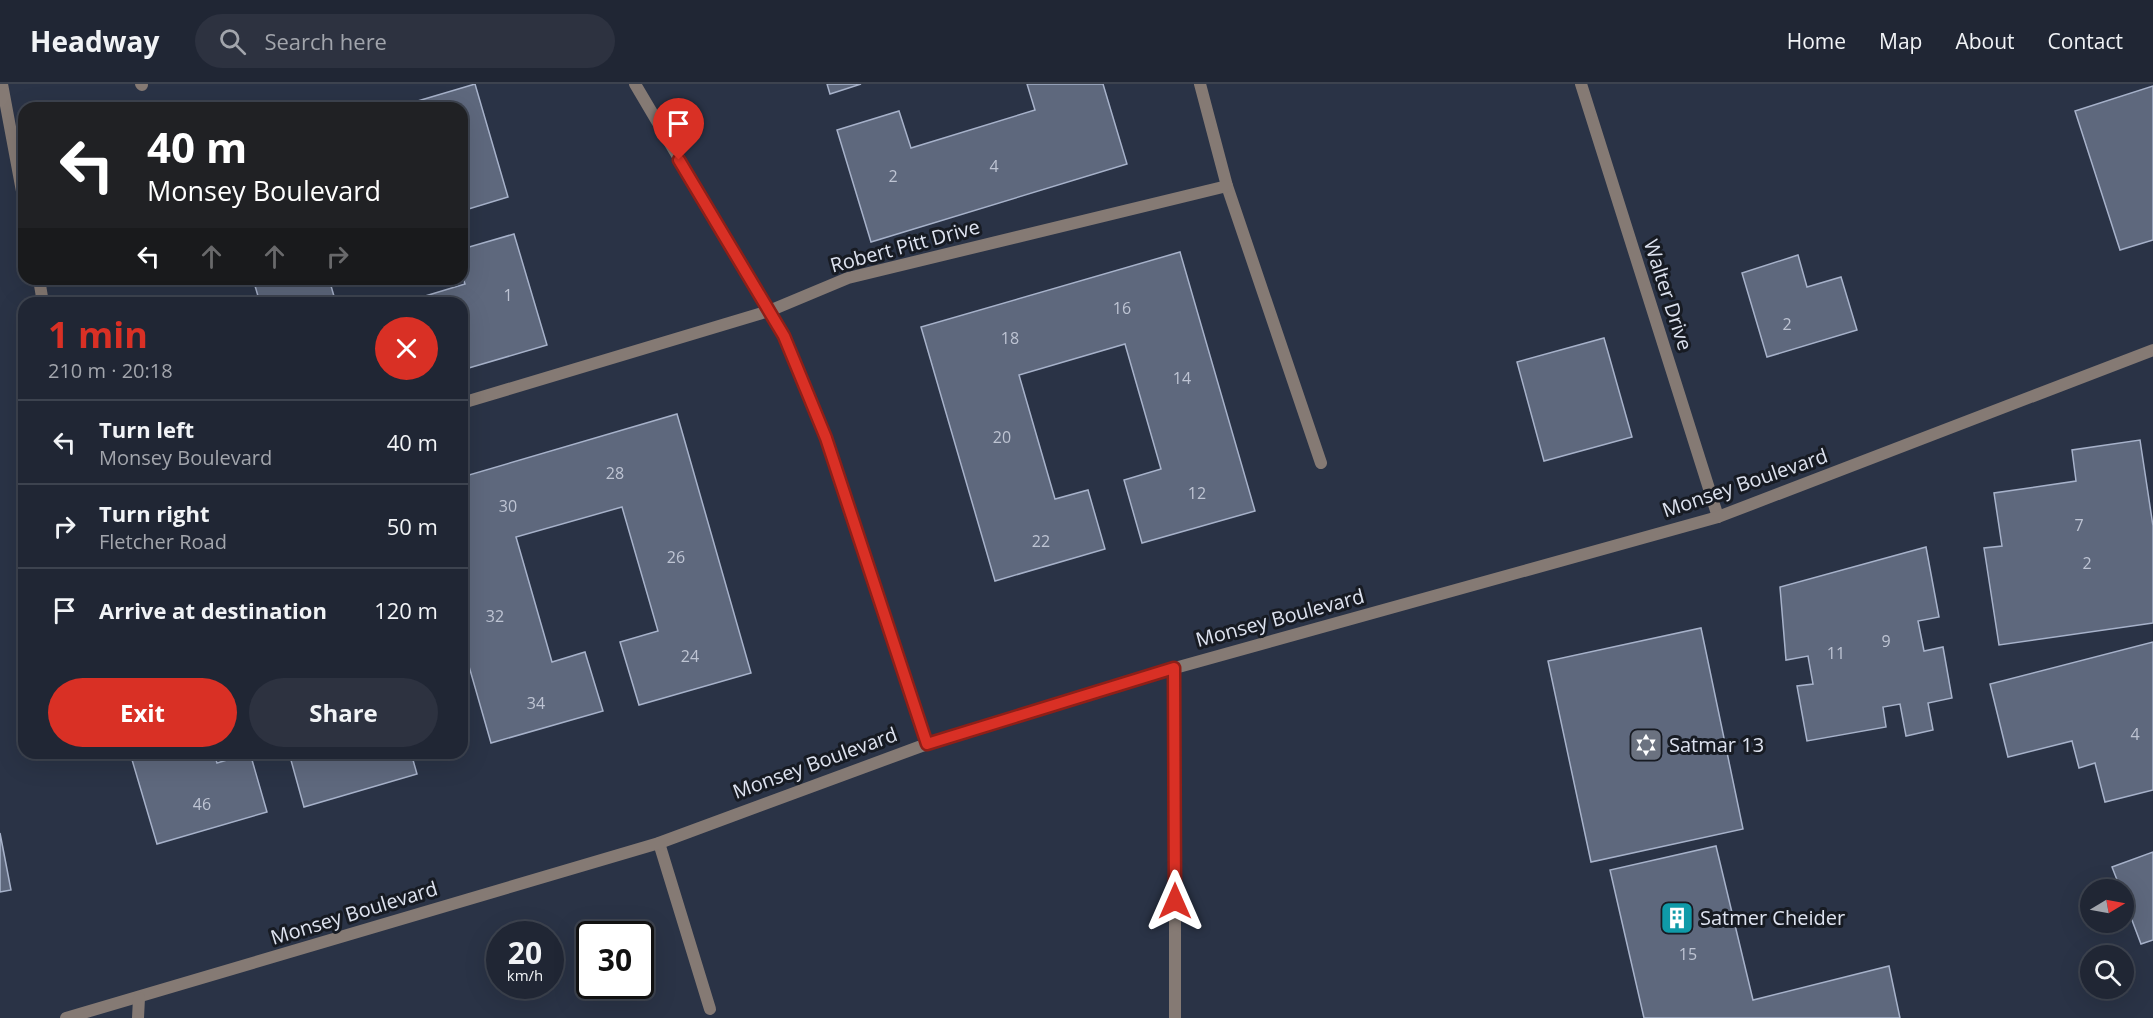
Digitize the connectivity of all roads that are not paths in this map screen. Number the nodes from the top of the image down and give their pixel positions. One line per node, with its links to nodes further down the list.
1 (2, 84): 5 (street)
2 (635, 84): 7 (street)
3 (1200, 84): 6 (street)
4 (1581, 84): 11 (street, Walter Drive)
5 (18, 170)
6 (1227, 186): 7 (street, Robert Pitt Drive); 10 (street)
7 (769, 311): 9 (street, Robert Pitt Drive); 13 (street)
8 (2153, 350): 11 (street, Monsey Boulevard)
9 (468, 401)
10 (1321, 464)
11 (1718, 517): 12 (street, Monsey Boulevard)
12 (1174, 668): 13 (street, Monsey Boulevard); 19 (street)
13 (927, 744): 14 (street, Monsey Boulevard)
14 (659, 843): 15 (street, Monsey Boulevard); 16 (street)
15 (139, 998): 17 (street, Monsey Boulevard); 18 (street)
16 (710, 1009)
17 (66, 1018)
18 (138, 1018)
19 (1175, 1018)

